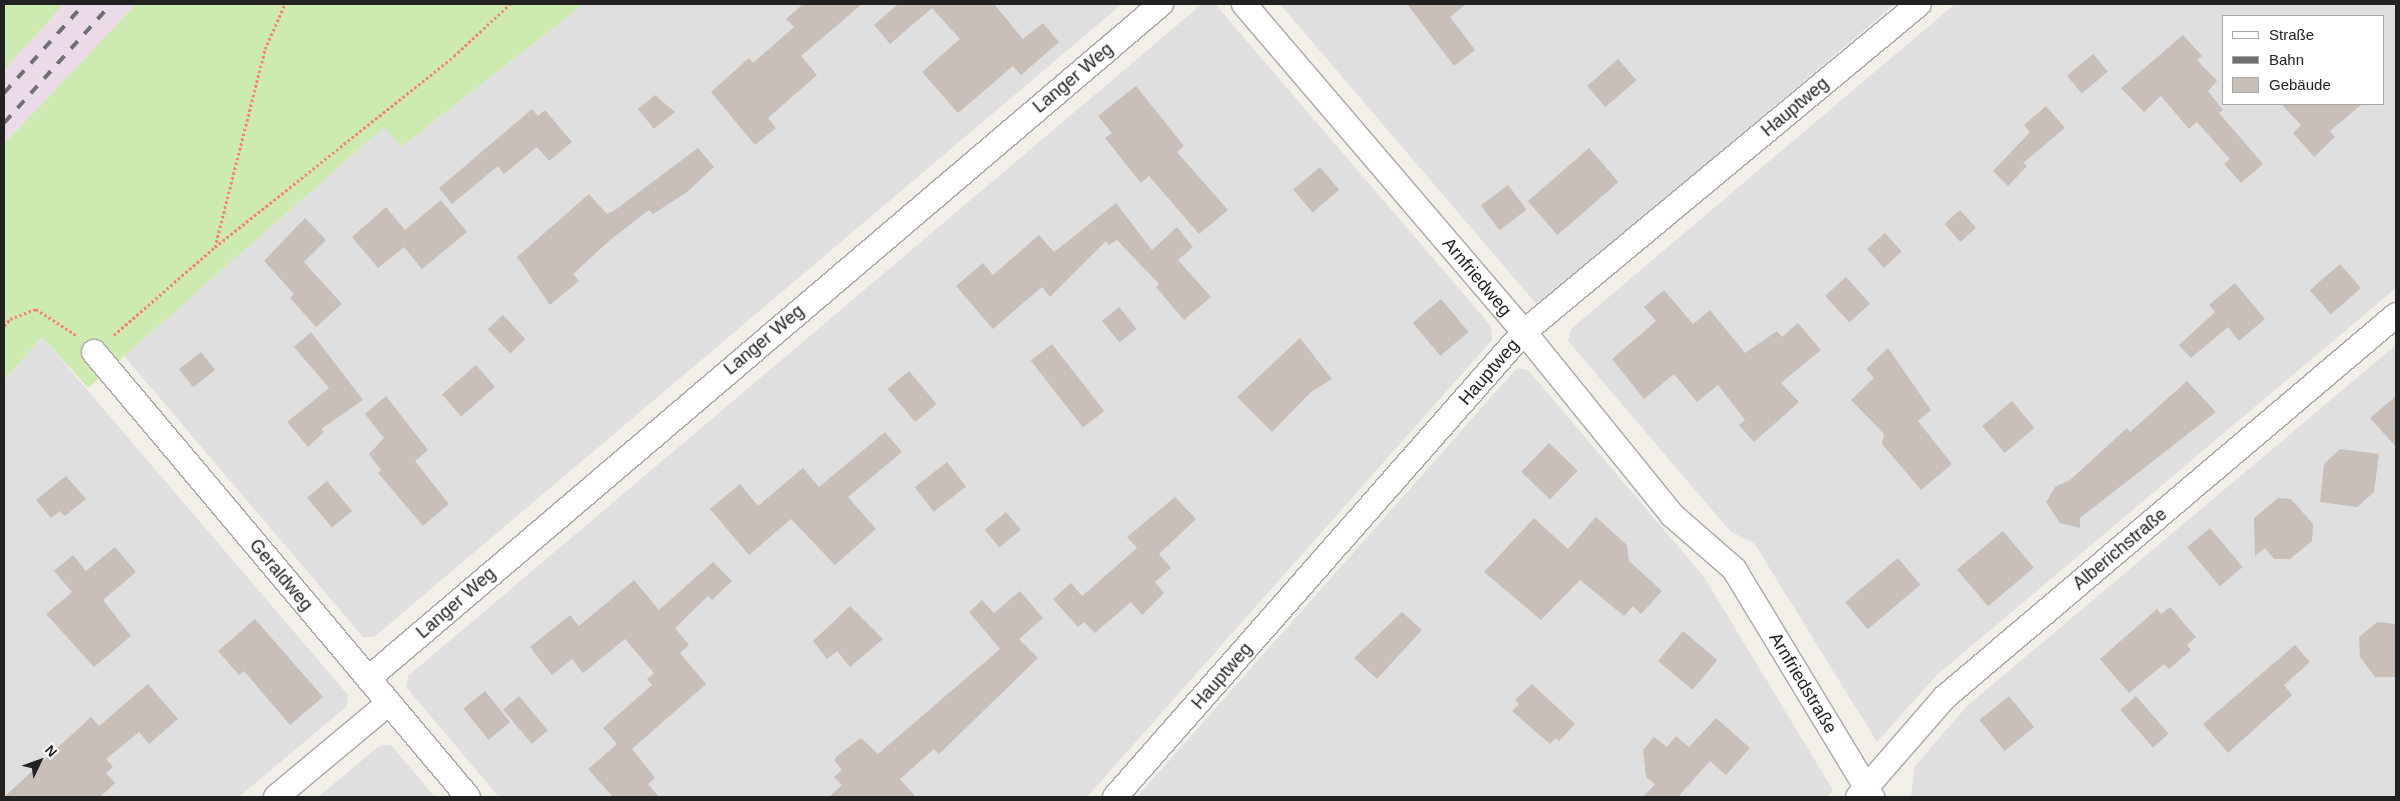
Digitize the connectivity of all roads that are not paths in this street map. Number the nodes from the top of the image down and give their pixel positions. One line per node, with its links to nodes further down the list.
1 (1161, 4): 8 (street, Langer Weg)
2 (1244, 4): 5 (street, Arnfriedweg)
3 (1919, 4): 5 (street, Hauptweg)
4 (2396, 315): 10 (street, Alberichstraße)
5 (1524, 332): 7 (street, Arnfriedweg); 13 (street, Hauptweg)
6 (88, 346): 8 (street, Geraldweg)
7 (1734, 569): 10 (street, Arnfriedstraße)
8 (369, 678): 9 (street, Geraldweg)
9 (389, 703): 11 (street); 12 (street, Geraldweg)
10 (1865, 794)
11 (276, 797)
12 (468, 797)
13 (1115, 797)

